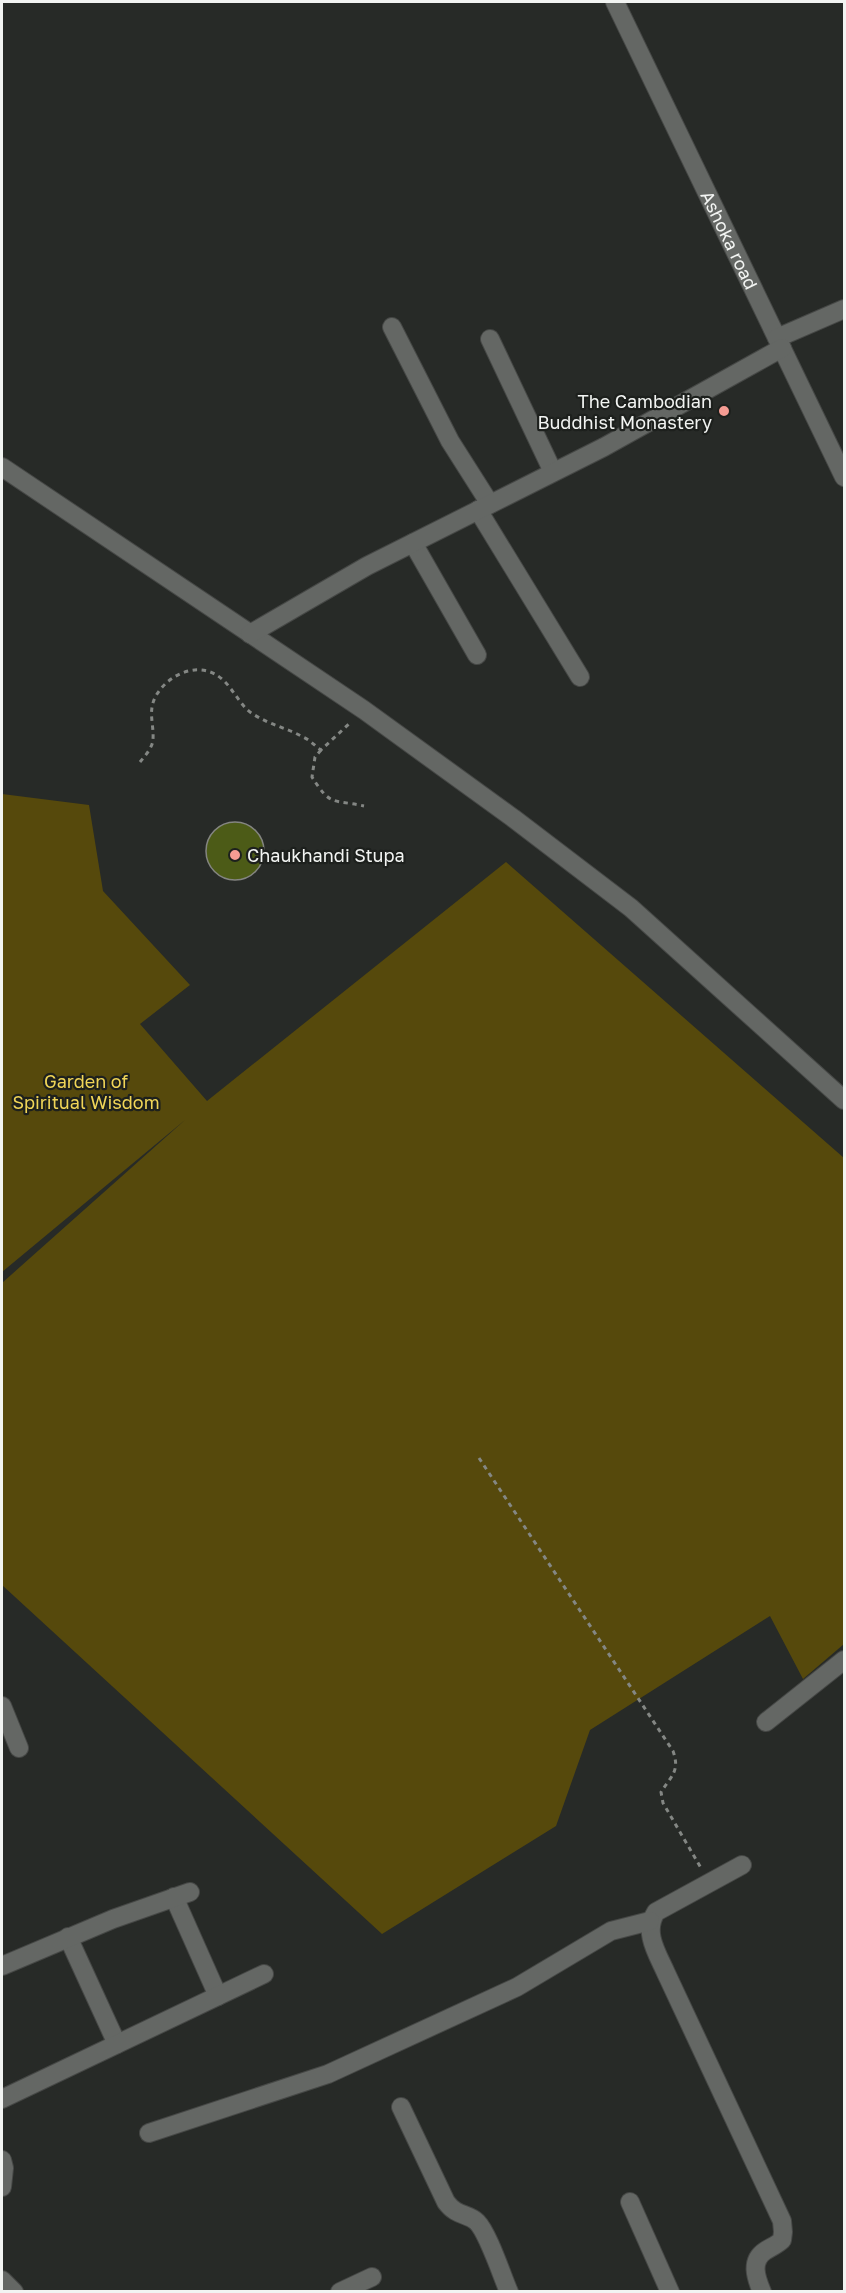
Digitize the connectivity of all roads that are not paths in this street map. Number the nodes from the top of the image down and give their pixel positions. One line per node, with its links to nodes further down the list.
1 (615, 2): 5 (street, Ashoka road)
2 (844, 309): 5 (street)
3 (392, 327): 9 (street)
4 (490, 339): 7 (street)
5 (779, 343): 7 (street); 8 (street, Ashoka road)
6 (2, 466): 11 (street)
7 (553, 472): 9 (street)
8 (844, 477)
9 (484, 507): 10 (street); 13 (street)
10 (413, 543): 11 (street); 12 (street)
11 (250, 634): 15 (street)
12 (477, 655)
13 (580, 677)
14 (844, 1079): 15 (street)
15 (825, 1080): 16 (street)
16 (844, 1100)
17 (844, 1660): 19 (street)
18 (2, 1706): 20 (street)
19 (766, 1722)
20 (19, 1748)
21 (742, 1865): 22 (street)
22 (650, 1921): 30 (street); 40 (street)
23 (68, 1937): 24 (street); 26 (street); 27 (street)
24 (2, 1966)
25 (264, 1974): 26 (street)
26 (218, 1996): 27 (street)
27 (117, 2044): 28 (street)
28 (2, 2099)
29 (401, 2107): 38 (street)
30 (149, 2133)
31 (2, 2160): 32 (street)
32 (2, 2187)
33 (630, 2202): 39 (street)
34 (372, 2277): 37 (street)
35 (2, 2280): 36 (street)
36 (14, 2292)
37 (340, 2292)
38 (509, 2292)
39 (670, 2292)
40 (762, 2292)

